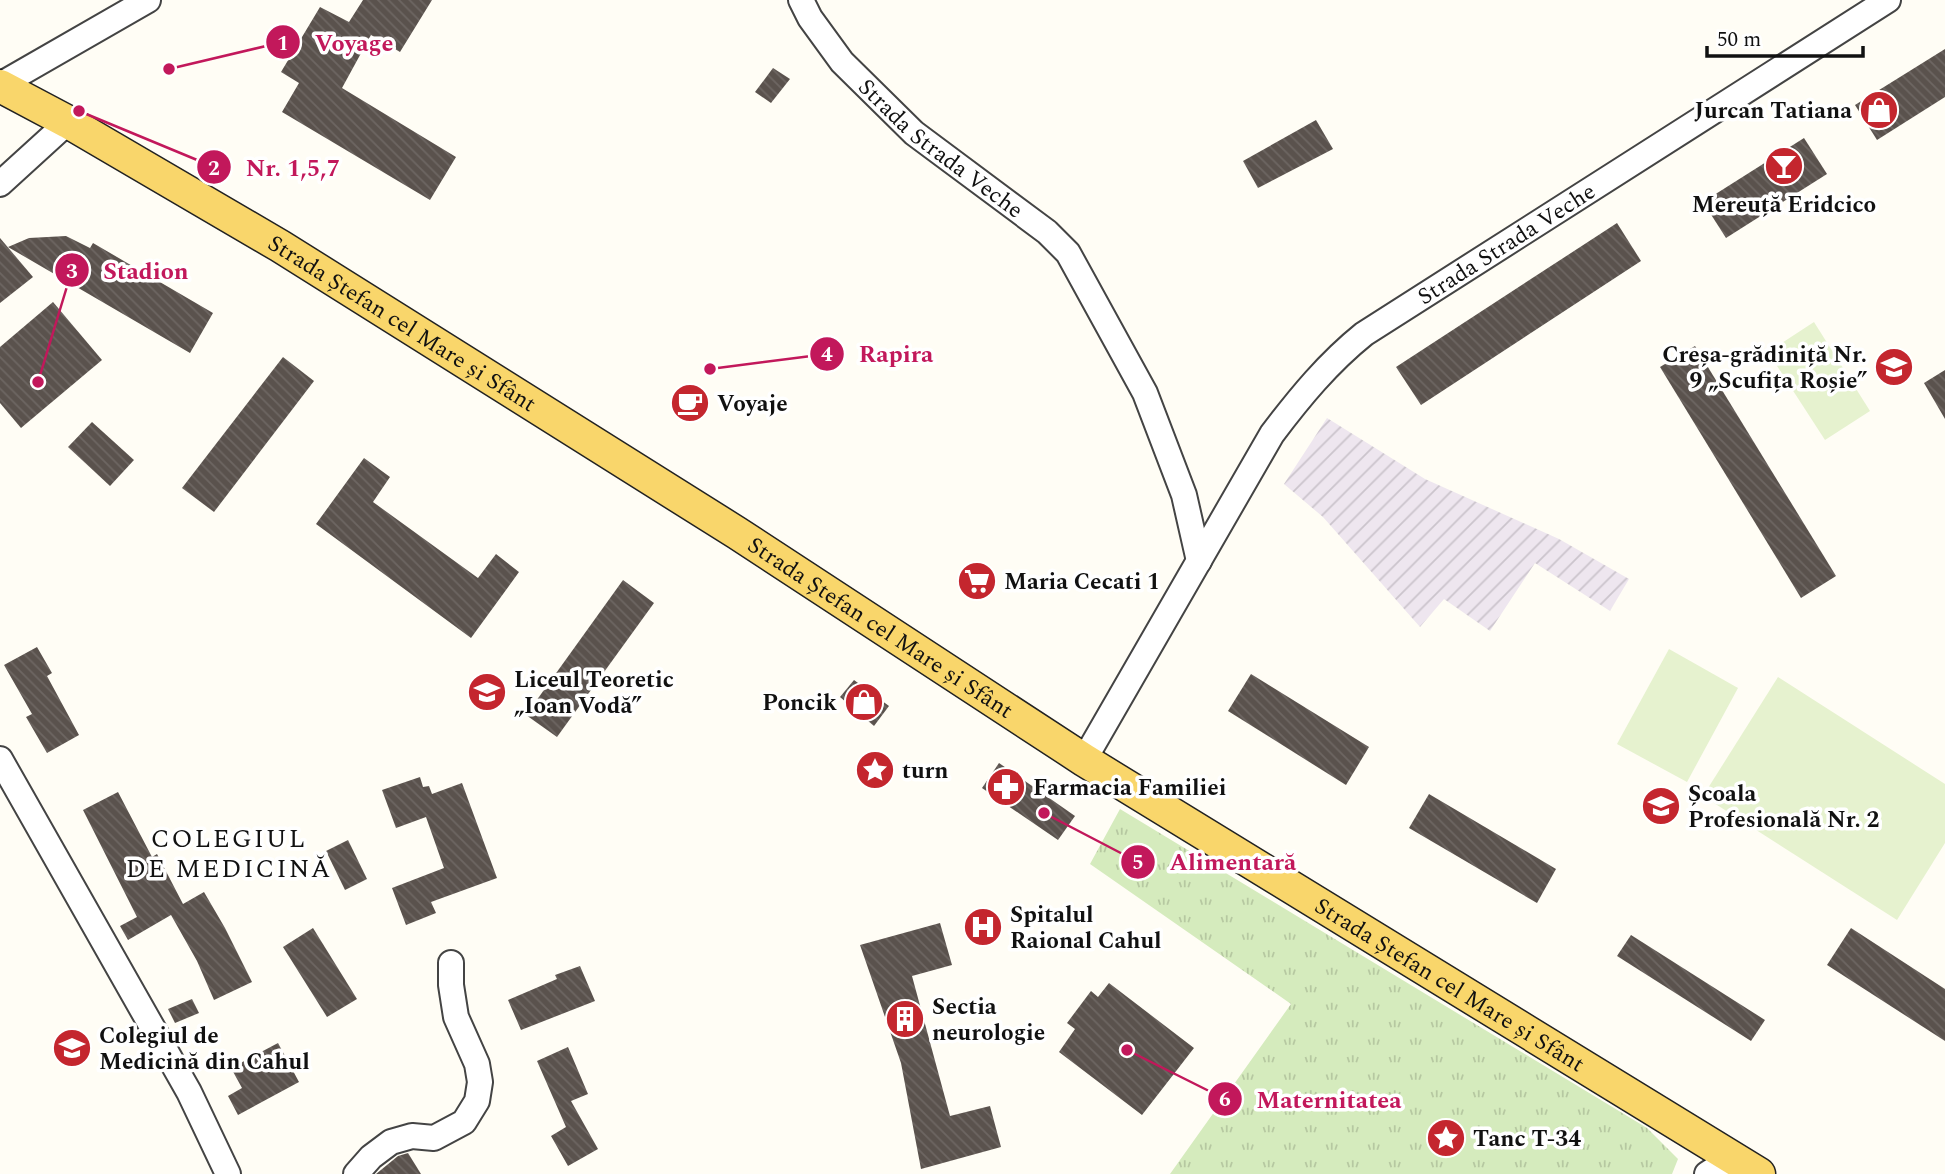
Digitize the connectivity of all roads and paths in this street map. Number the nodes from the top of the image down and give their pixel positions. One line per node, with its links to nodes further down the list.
1 (148, 0): 4 (street)
2 (802, 0): 7 (street, Strada Strada Veche)
3 (1888, 0): 7 (street, Strada Strada Veche)
4 (0, 85): 5 (main road, Strada Ștefan cel Mare și Sfânt)
5 (68, 122): 6 (street); 9 (main road, Strada Ștefan cel Mare și Sfânt)
6 (0, 184)
7 (1199, 561): 9 (street, Strada Strada Veche)
8 (0, 759): 12 (street)
9 (1084, 760): 11 (main road, Strada Ștefan cel Mare și Sfânt)
10 (451, 963): 13 (street)
11 (1733, 1157): 14 (street); 15 (main road, Strada Ștefan cel Mare și Sfânt)
12 (228, 1174)
13 (356, 1174)
14 (1707, 1174)
15 (1759, 1174)

